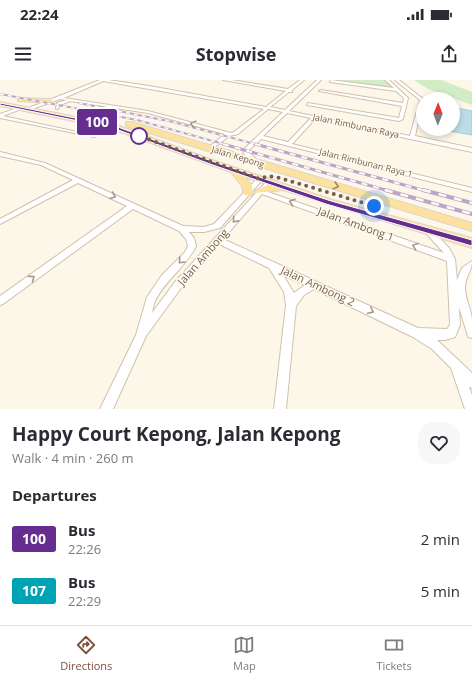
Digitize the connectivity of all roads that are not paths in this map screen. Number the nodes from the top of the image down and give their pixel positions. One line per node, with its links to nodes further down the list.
1 (102, 80): 14 (street); 20 (street, Jalan Rimbunan Raya)
2 (225, 80): 9 (street)
3 (302, 80): 9 (street)
4 (319, 80): 11 (street)
5 (331, 81): 8 (street)
6 (389, 82): 7 (street); 8 (street)
7 (400, 82): 29 (street)
8 (398, 90): 17 (street)
9 (289, 91): 11 (street); 20 (street)
10 (321, 91): 17 (street)
11 (304, 93): 22 (street)
12 (0, 99): 14 (main road); 19 (main road, Jalan Kepong)
13 (77, 101): 14 (street); 14 (street); 26 (street, one-way to 13)
14 (56, 102): 19 (street); 21 (main road)
15 (0, 104): 18 (main road, Jalan Kepong)
16 (308, 104): 17 (street)
17 (405, 105)
18 (20, 108): 19 (main road, Jalan Kepong); 23 (street)
19 (35, 108): 21 (main road, Jalan Kepong); 37 (main road, Jalan Kepong)
20 (269, 108): 22 (street, Jalan Rimbunan Raya); 26 (street)
21 (68, 111): 25 (main road, Jalan Kepong)
22 (287, 111): 24 (street, Jalan Rimbunan Raya); 28 (street)
23 (0, 116): 27 (street)
24 (314, 117): 29 (street, Jalan Rimbunan Raya); 30 (street)
25 (132, 124): 32 (main road, Jalan Kepong); 38 (main road)
26 (231, 134): 32 (street)
27 (94, 136)
28 (260, 137): 30 (street, Jalan Rimbunan Raya 1); 31 (street)
29 (412, 138): 33 (street, Jalan Rimbunan Raya)
30 (289, 144): 41 (street, Jalan Rimbunan Raya 1)
31 (249, 147): 34 (street); 36 (street)
32 (210, 149): 34 (main road, Jalan Kepong)
33 (472, 150)
34 (220, 151): 36 (main road, Jalan Kepong)
35 (0, 154): 39 (street)
36 (258, 163): 46 (main road, Jalan Kepong, one-way to 46)
37 (234, 170): 38 (main road, Jalan Kepong); 43 (main road)
38 (265, 179): 40 (main road, Jalan Kepong); 42 (street, Jalan Ambong); 43 (street, Jalan Ambong); 46 (main road)
39 (78, 180): 44 (street, one-way to 44); 45 (street)
40 (294, 190): 42 (main road); 48 (main road, Jalan Kepong)
41 (472, 190)
42 (260, 191): 49 (street, Jalan Ambong, one-way to 49); 51 (street, Jalan Ambong 1, one-way to 42)
43 (248, 193): 47 (street, Jalan Ambong)
44 (133, 205): 47 (street); 55 (street, one-way to 44)
45 (0, 222)
46 (472, 228)
47 (182, 229): 59 (street, Jalan Ambong, one-way to 59)
48 (428, 231): 50 (main road, Jalan Kepong); 51 (street)
49 (217, 240): 53 (street, Jalan Ambong 2); 59 (street, Jalan Ambong)
50 (472, 243)
51 (451, 259): 57 (street)
52 (472, 264): 58 (street)
53 (272, 265): 54 (street, Jalan Ambong 2); 56 (street)
54 (314, 285): 56 (street); 57 (street, Jalan Ambong 2, one-way to 57)
55 (0, 301)
56 (291, 305): 63 (street)
57 (417, 333): 60 (street)
58 (472, 333)
59 (141, 336): 62 (street, Jalan Ambong)
60 (456, 364): 61 (street); 64 (street)
61 (472, 382)
62 (106, 409)
63 (280, 409)
64 (471, 409)

